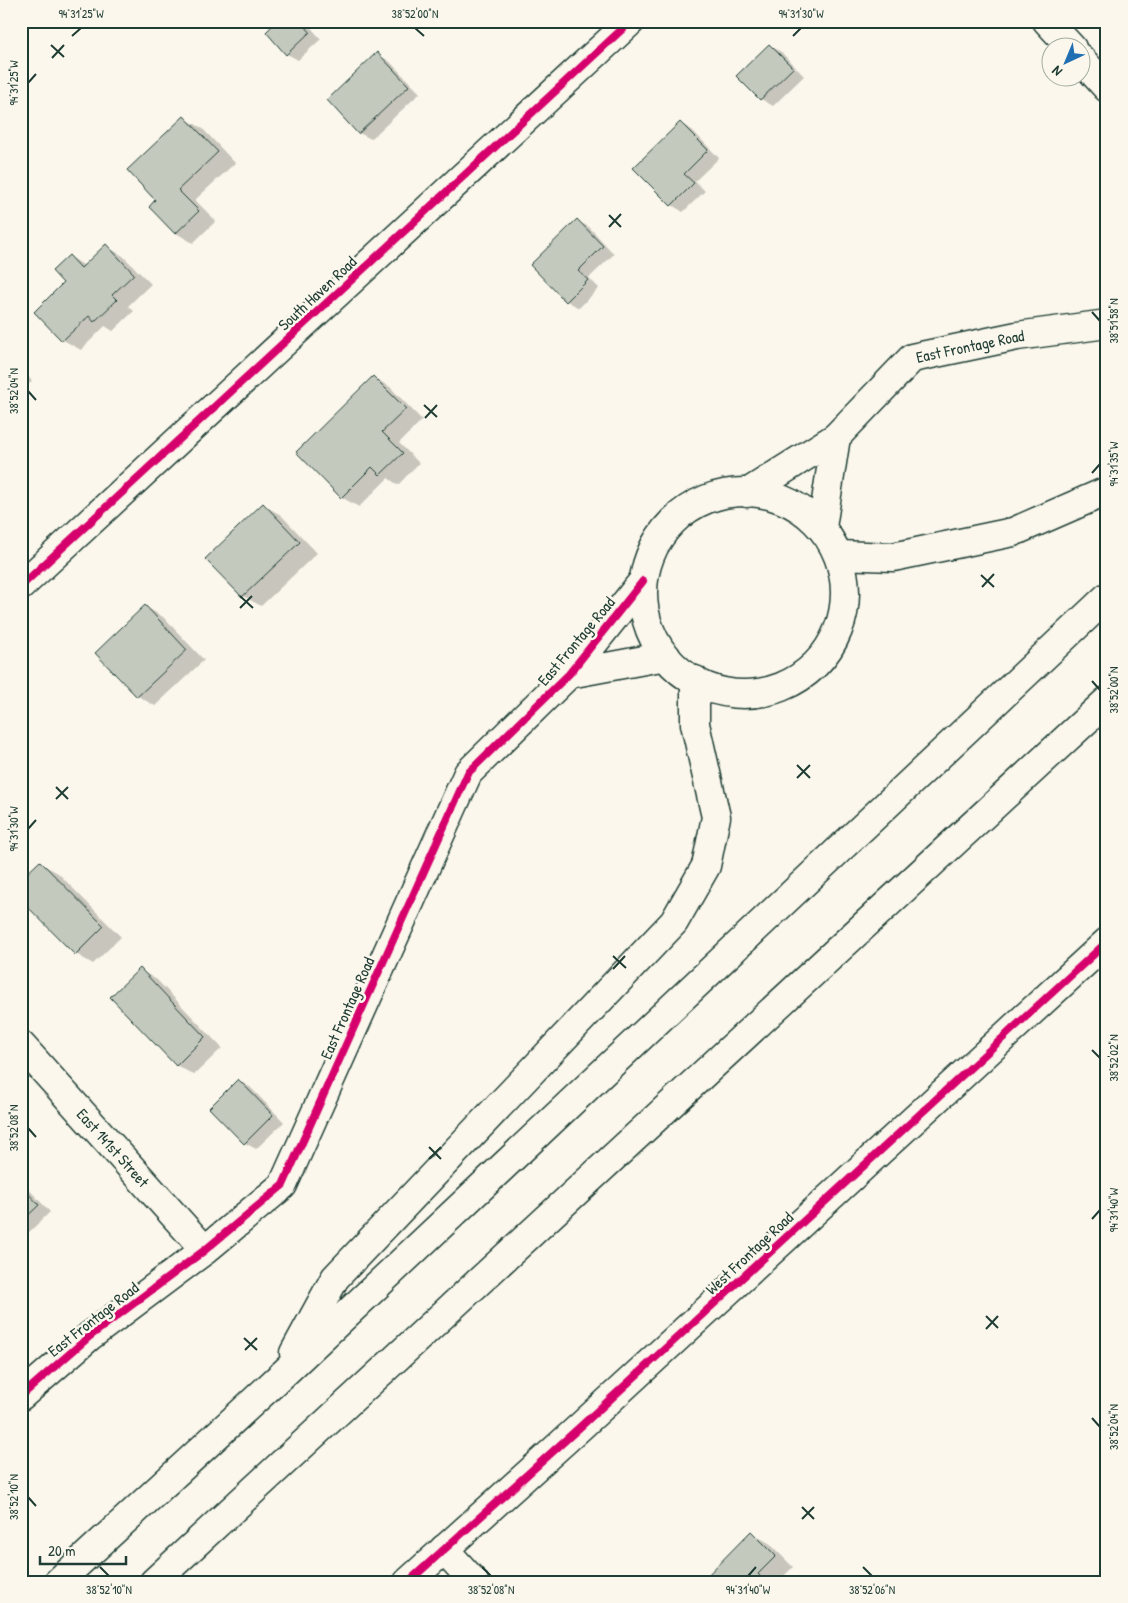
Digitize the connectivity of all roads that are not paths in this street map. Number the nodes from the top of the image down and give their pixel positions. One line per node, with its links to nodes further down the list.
1 (631, 21): 13 (main road, South Haven Road)
2 (1047, 21): 3 (main road)
3 (1063, 38)
4 (1090, 69): 5 (main road)
5 (1107, 88)
6 (1107, 324): 7 (main road, East Frontage Road)
7 (836, 437): 9 (main road, East Frontage Road); 10 (main road)
8 (1107, 491): 11 (main road)
9 (747, 492): 10 (main road); 12 (main road)
10 (822, 527): 11 (main road)
11 (839, 555): 17 (main road)
12 (643, 581): 15 (main road); 16 (main road, East Frontage Road)
13 (21, 586)
14 (1107, 597): 22 (main road)
15 (666, 656): 16 (main road, East Frontage Road); 17 (main road)
16 (569, 674): 21 (main road, East Frontage Road)
17 (695, 680): 22 (main road)
18 (1107, 701): 26 (main road)
19 (1107, 942): 24 (main road, West Frontage Road)
20 (21, 1045): 21 (main road, East 141st Street)
21 (205, 1250): 23 (main road, East Frontage Road)
22 (281, 1376): 25 (main road)
23 (21, 1396)
24 (444, 1549): 27 (main road, West Frontage Road); 28 (main road)
25 (58, 1582)
26 (154, 1582)
27 (408, 1582)
28 (474, 1582)

